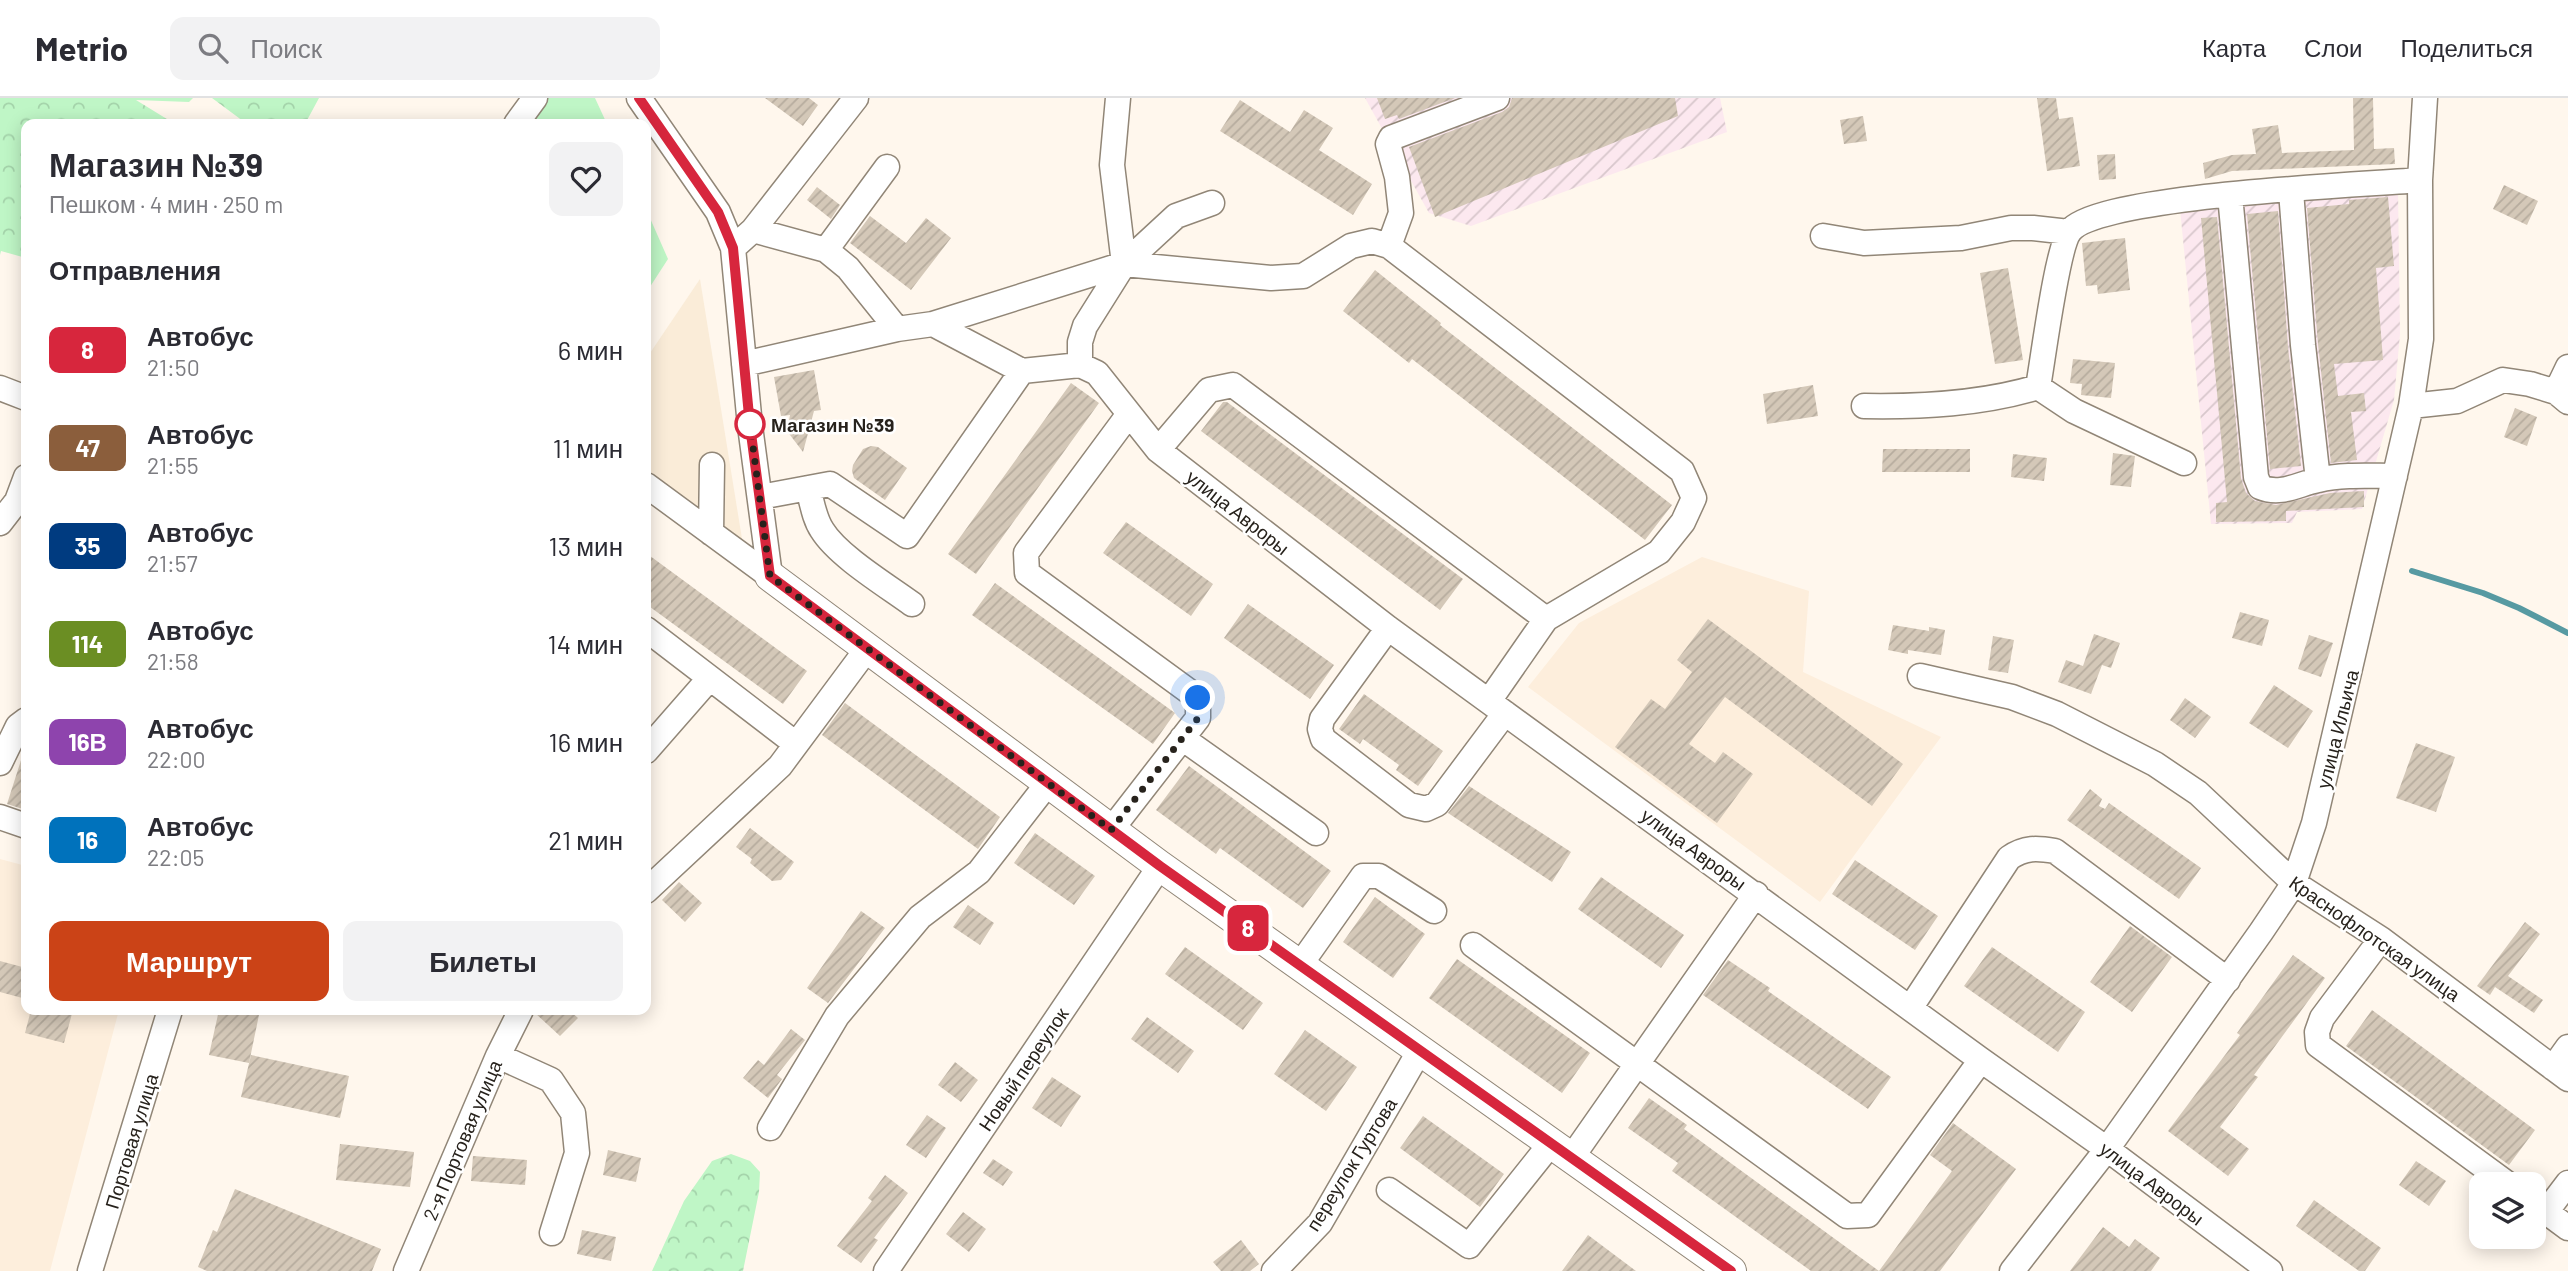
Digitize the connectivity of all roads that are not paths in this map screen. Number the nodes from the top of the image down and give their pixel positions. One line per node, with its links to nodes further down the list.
1 (536, 98): 7 (street)
2 (639, 98): 17 (street)
3 (856, 98): 13 (street)
4 (1118, 98): 19 (street)
5 (1497, 98): 16 (street)
6 (2425, 98): 9 (street, улица Ильича)
7 (520, 119)
8 (887, 167): 18 (street)
9 (2420, 180): 10 (street); 31 (street, улица Ильича)
10 (2291, 191): 11 (street); 37 (street)
11 (2230, 195): 14 (street); 37 (street)
12 (1212, 203): 19 (street)
13 (753, 230): 17 (street); 18 (street)
14 (2069, 232): 15 (street); 26 (street)
15 (1823, 236)
16 (1389, 246): 19 (street); 46 (street)
17 (733, 248): 22 (street)
18 (826, 250): 21 (street)
19 (1124, 264): 20 (street); 23 (street)
20 (933, 324): 21 (street); 25 (street)
21 (897, 329): 22 (street)
22 (744, 364): 41 (street)
23 (1080, 365): 25 (street); 32 (street, улица Авроры)
24 (2568, 367): 29 (street)
25 (1022, 371): 38 (street)
26 (2038, 387): 30 (street); 34 (street)
27 (0, 388): 28 (street)
28 (21, 396)
29 (2562, 397): 31 (street)
30 (1864, 406)
31 (2411, 406): 36 (street, улица Ильича)
32 (1129, 414): 33 (street, улица Авроры); 54 (street)
33 (1158, 450): 46 (street); 47 (street, улица Авроры)
34 (2185, 463)
35 (712, 465): 43 (street)
36 (2395, 476): 37 (street); 64 (street, улица Ильича)
37 (2318, 480)
38 (808, 488): 41 (street); 45 (street)
39 (21, 490): 42 (street)
40 (651, 496): 43 (street)
41 (761, 496): 44 (street)
42 (0, 523)
43 (711, 533): 44 (street)
44 (770, 576): 49 (main road)
45 (912, 604)
46 (1546, 619): 52 (street)
47 (1388, 628): 52 (street, улица Авроры); 52 (street)
48 (651, 633): 51 (street)
49 (867, 649): 55 (street); 58 (main road)
50 (1920, 676): 64 (street, Краснофлотская улица)
51 (709, 679): 55 (street); 56 (street)
52 (1497, 707): 66 (street, улица Авроры)
53 (21, 724): 57 (street)
54 (1182, 738): 61 (street); 62 (street)
55 (796, 744): 65 (street)
56 (651, 745)
57 (0, 762)
58 (1048, 783): 61 (main road); 81 (street)
59 (0, 817): 60 (street)
60 (21, 824)
61 (1111, 830): 63 (main road)
62 (1316, 833)
63 (1160, 866): 70 (main road); 93 (street, Новый переулок)
64 (2294, 883): 68 (street, Краснофлотская улица); 71 (street, улица Ильича)
65 (651, 886)
66 (1756, 894): 72 (street, улица Авроры); 79 (street)
67 (1434, 911): 70 (street)
68 (2381, 939): 80 (street, Краснофлотская улица); 84 (street)
69 (1473, 945): 79 (street)
70 (1300, 965): 76 (main road)
71 (2228, 980): 72 (street); 83 (street, улица Ильича)
72 (1911, 1007): 78 (street, улица Авроры)
73 (168, 1015): 91 (street, Портовая улица)
74 (518, 1015): 77 (street, 2-я Портовая улица)
75 (2568, 1047): 80 (street)
76 (1420, 1050): 82 (main road); 94 (street, переулок Гуртова)
77 (498, 1056): 90 (street); 92 (street, 2-я Портовая улица)
78 (1981, 1060): 79 (street); 83 (street, улица Авроры)
79 (1636, 1063): 82 (street)
80 (2560, 1073)
81 (770, 1128)
82 (1562, 1149): 86 (street); 95 (main road)
83 (2107, 1149): 96 (street, улица Ильича); 97 (street, улица Авроры)
84 (2491, 1172)
85 (2568, 1183): 87 (street)
86 (1389, 1190)
87 (2546, 1203)
88 (2546, 1212): 89 (street)
89 (2568, 1228)
90 (552, 1233)
91 (90, 1271)
92 (406, 1271)
93 (886, 1271)
94 (1274, 1271)
95 (1731, 1271)
96 (2012, 1271)
97 (2270, 1271)

